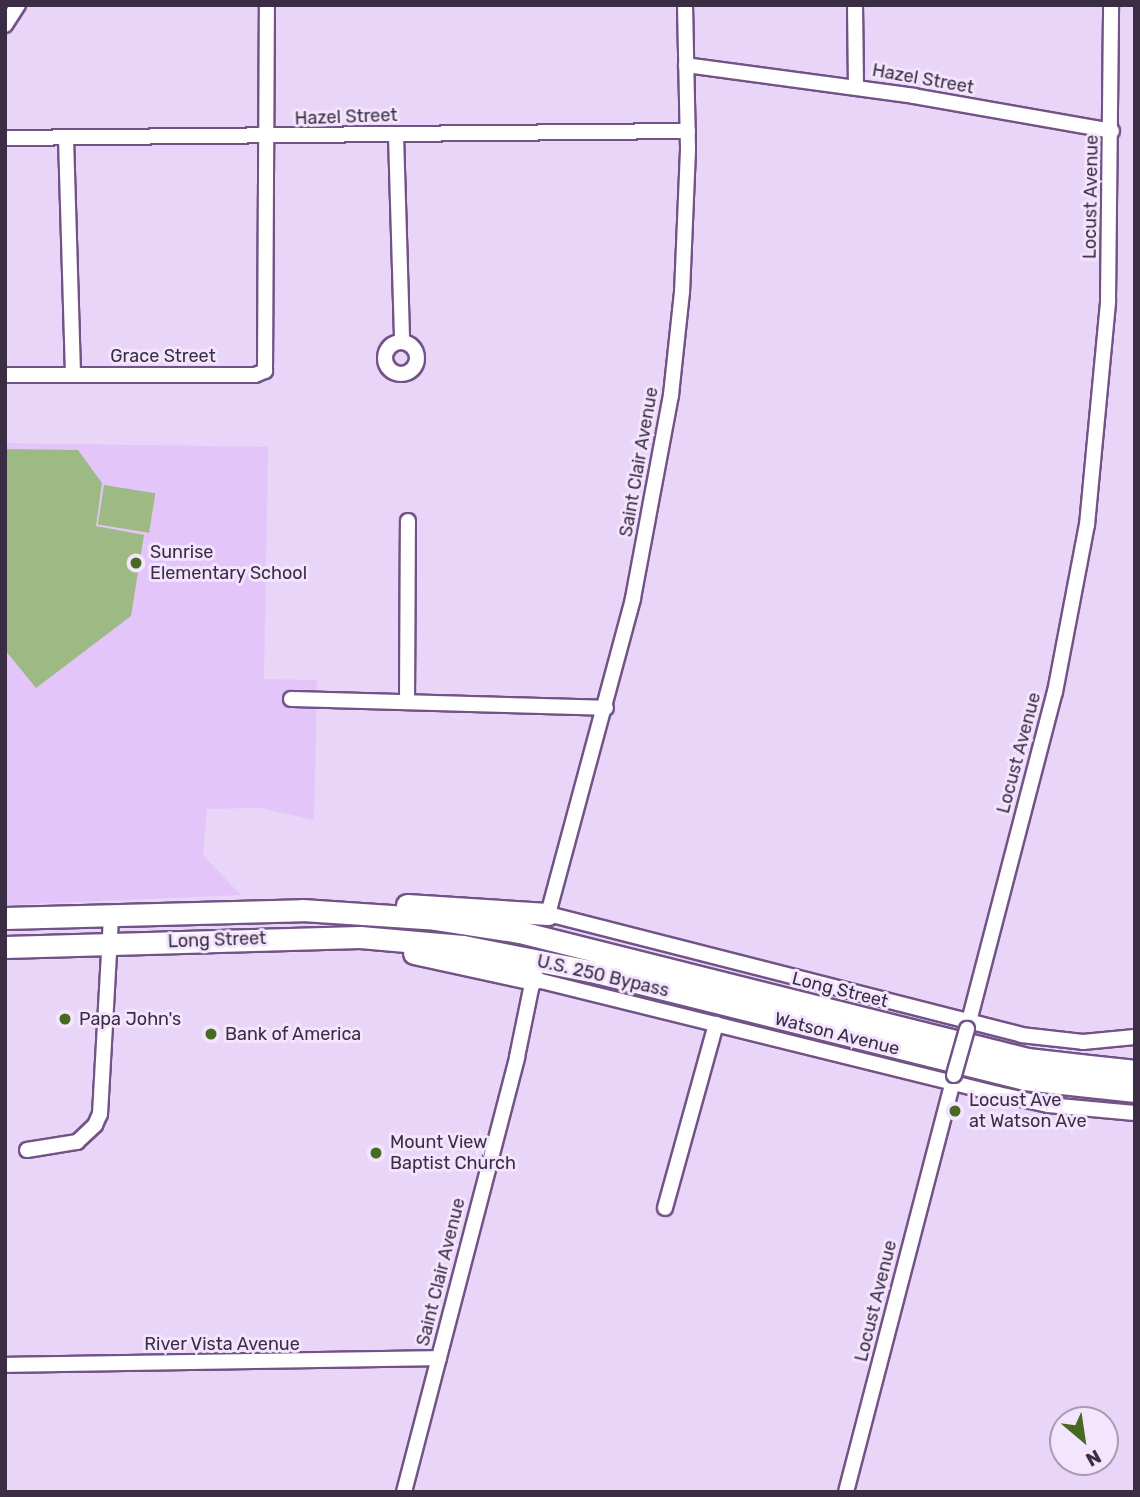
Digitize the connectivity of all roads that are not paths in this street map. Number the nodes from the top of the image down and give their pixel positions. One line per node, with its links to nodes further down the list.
1 (18, 5): 6 (street)
2 (267, 5): 14 (street, Grace Street)
3 (685, 5): 7 (street, Saint Clair Avenue)
4 (856, 5): 8 (street)
5 (1111, 5): 10 (street, Locust Avenue)
6 (5, 25)
7 (686, 65): 8 (street, Hazel Street); 9 (street, Saint Clair Avenue)
8 (856, 87): 10 (street, Hazel Street)
9 (688, 131): 11 (street, Hazel Street); 21 (street, Saint Clair Avenue)
10 (1112, 131): 31 (street, Locust Avenue)
11 (396, 135): 14 (street, Hazel Street); 15 (street)
12 (5, 138): 13 (street, Hazel Street)
13 (66, 138): 14 (street, Hazel Street); 17 (street)
14 (269, 139): 17 (street, Grace Street)
15 (402, 342)
16 (5, 375): 17 (street, Grace Street)
17 (73, 375)
18 (408, 521): 20 (street)
19 (291, 699): 20 (street)
20 (407, 701): 21 (street)
21 (606, 708): 23 (street, Saint Clair Avenue)
22 (339, 910): 23 (highway); 24 (highway); 33 (highway)
23 (548, 914): 31 (street, Long Street)
24 (111, 915): 25 (highway); 27 (street)
25 (5, 918)
26 (323, 937): 27 (highway, Long Street); 29 (highway); 35 (highway, U.S. 250 Bypass)
27 (110, 944): 28 (highway, Long Street); 37 (street)
28 (5, 947)
29 (533, 979): 30 (street, Watson Avenue); 39 (street, Saint Clair Avenue)
30 (716, 1024): 34 (street, Watson Avenue); 38 (street)
31 (968, 1025): 32 (street, Long Street); 34 (street, Locust Avenue, bridge)
32 (1135, 1037)
33 (1135, 1071)
34 (953, 1079): 36 (street, Watson Avenue); 42 (street, Locust Avenue)
35 (1135, 1091)
36 (1135, 1113)
37 (27, 1150)
38 (665, 1208)
39 (439, 1358): 40 (street, River Vista Avenue); 41 (street, Saint Clair Avenue)
40 (5, 1365)
41 (404, 1492)
42 (846, 1492)

